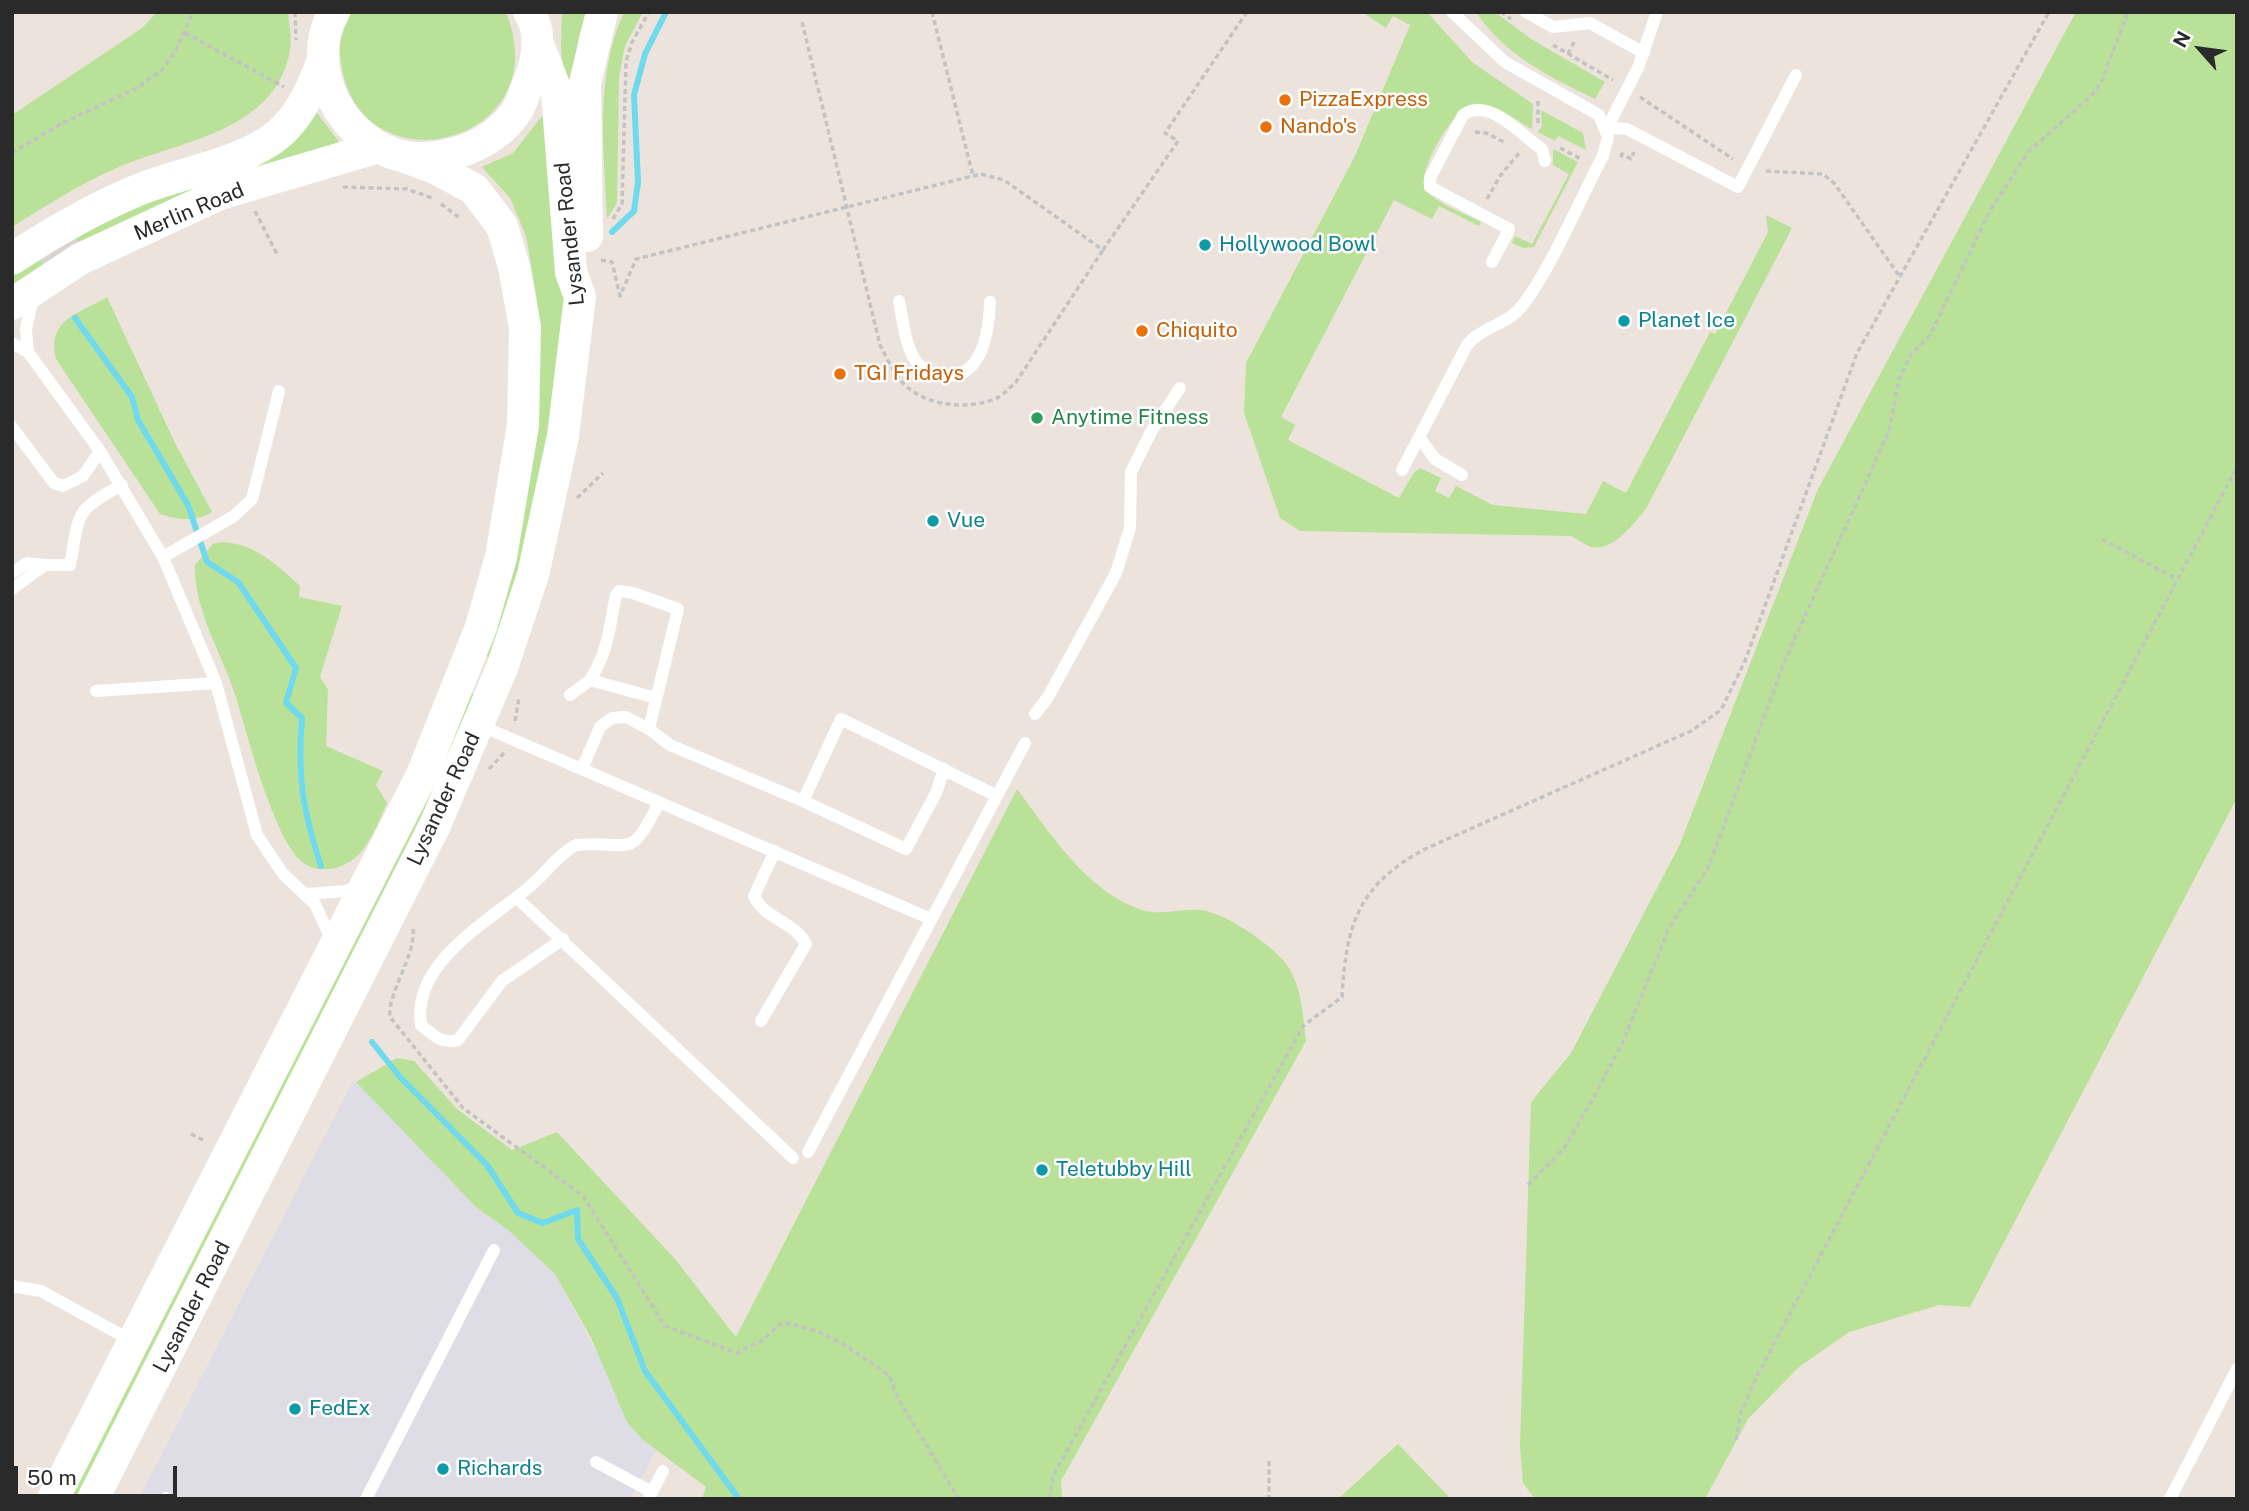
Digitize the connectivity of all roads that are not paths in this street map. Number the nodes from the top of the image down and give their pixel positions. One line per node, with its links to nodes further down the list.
1 (334, 12): 11 (street)
2 (603, 12): 19 (street)
3 (1452, 12): 9 (lane)
4 (1464, 12): 9 (lane)
5 (1526, 12): 7 (lane)
6 (1657, 12): 10 (lane)
7 (1594, 18): 10 (lane)
8 (534, 22): 14 (street, Merlin Road); 19 (street, Lysander Road)
9 (1469, 27): 13 (lane)
10 (1644, 53): 13 (lane)
11 (310, 55): 14 (street, Lysander Road); 16 (street, Merlin Road)
12 (1796, 75): 13 (lane)
13 (1607, 128): 27 (lane)
14 (392, 152): 18 (street, Merlin Road); 51 (street, Lysander Road)
15 (1545, 161): 17 (lane)
16 (12, 259)
17 (1492, 262)
18 (24, 296): 23 (lane)
19 (580, 297): 42 (street, Lysander Road)
20 (899, 301): 21 (lane)
21 (990, 302)
22 (12, 343): 23 (lane)
23 (28, 352): 28 (lane)
24 (1180, 388): 41 (lane)
25 (279, 391): 32 (lane)
26 (12, 427): 28 (lane)
27 (1419, 437): 29 (lane); 30 (lane)
28 (100, 451): 31 (lane)
29 (1402, 470)
30 (1462, 475)
31 (122, 485): 32 (lane); 33 (lane)
32 (163, 557): 37 (lane)
33 (45, 565): 34 (lane); 35 (lane)
34 (12, 573)
35 (12, 589)
36 (590, 680): 39 (lane); 40 (lane); 40 (lane)
37 (216, 683): 38 (lane); 52 (lane)
38 (96, 691)
39 (570, 695)
40 (656, 698): 43 (lane)
41 (1035, 714)
42 (479, 725): 45 (lane); 68 (street, Lysander Road)
43 (649, 729): 45 (lane); 48 (lane)
44 (1025, 743): 47 (lane)
45 (582, 769): 49 (lane)
46 (944, 769): 47 (lane); 48 (lane); 48 (lane)
47 (997, 796): 54 (lane)
48 (803, 800)
49 (659, 802): 50 (lane); 53 (lane)
50 (775, 851): 54 (lane); 57 (lane)
51 (368, 884): 52 (lane); 56 (street, Lysander Road)
52 (306, 894): 56 (lane)
53 (516, 898): 55 (lane); 55 (lane)
54 (931, 919): 58 (lane)
55 (563, 939): 59 (lane)
56 (334, 952): 62 (street, Lysander Road)
57 (761, 1021)
58 (808, 1152)
59 (793, 1158)
60 (494, 1250): 69 (lane)
61 (12, 1286): 62 (lane)
62 (135, 1342): 67 (street, Lysander Road)
63 (2237, 1369): 70 (lane)
64 (596, 1462): 66 (lane)
65 (663, 1471): 66 (lane)
66 (650, 1495)
67 (53, 1499)
68 (93, 1499)
69 (366, 1499)
70 (2170, 1499)

